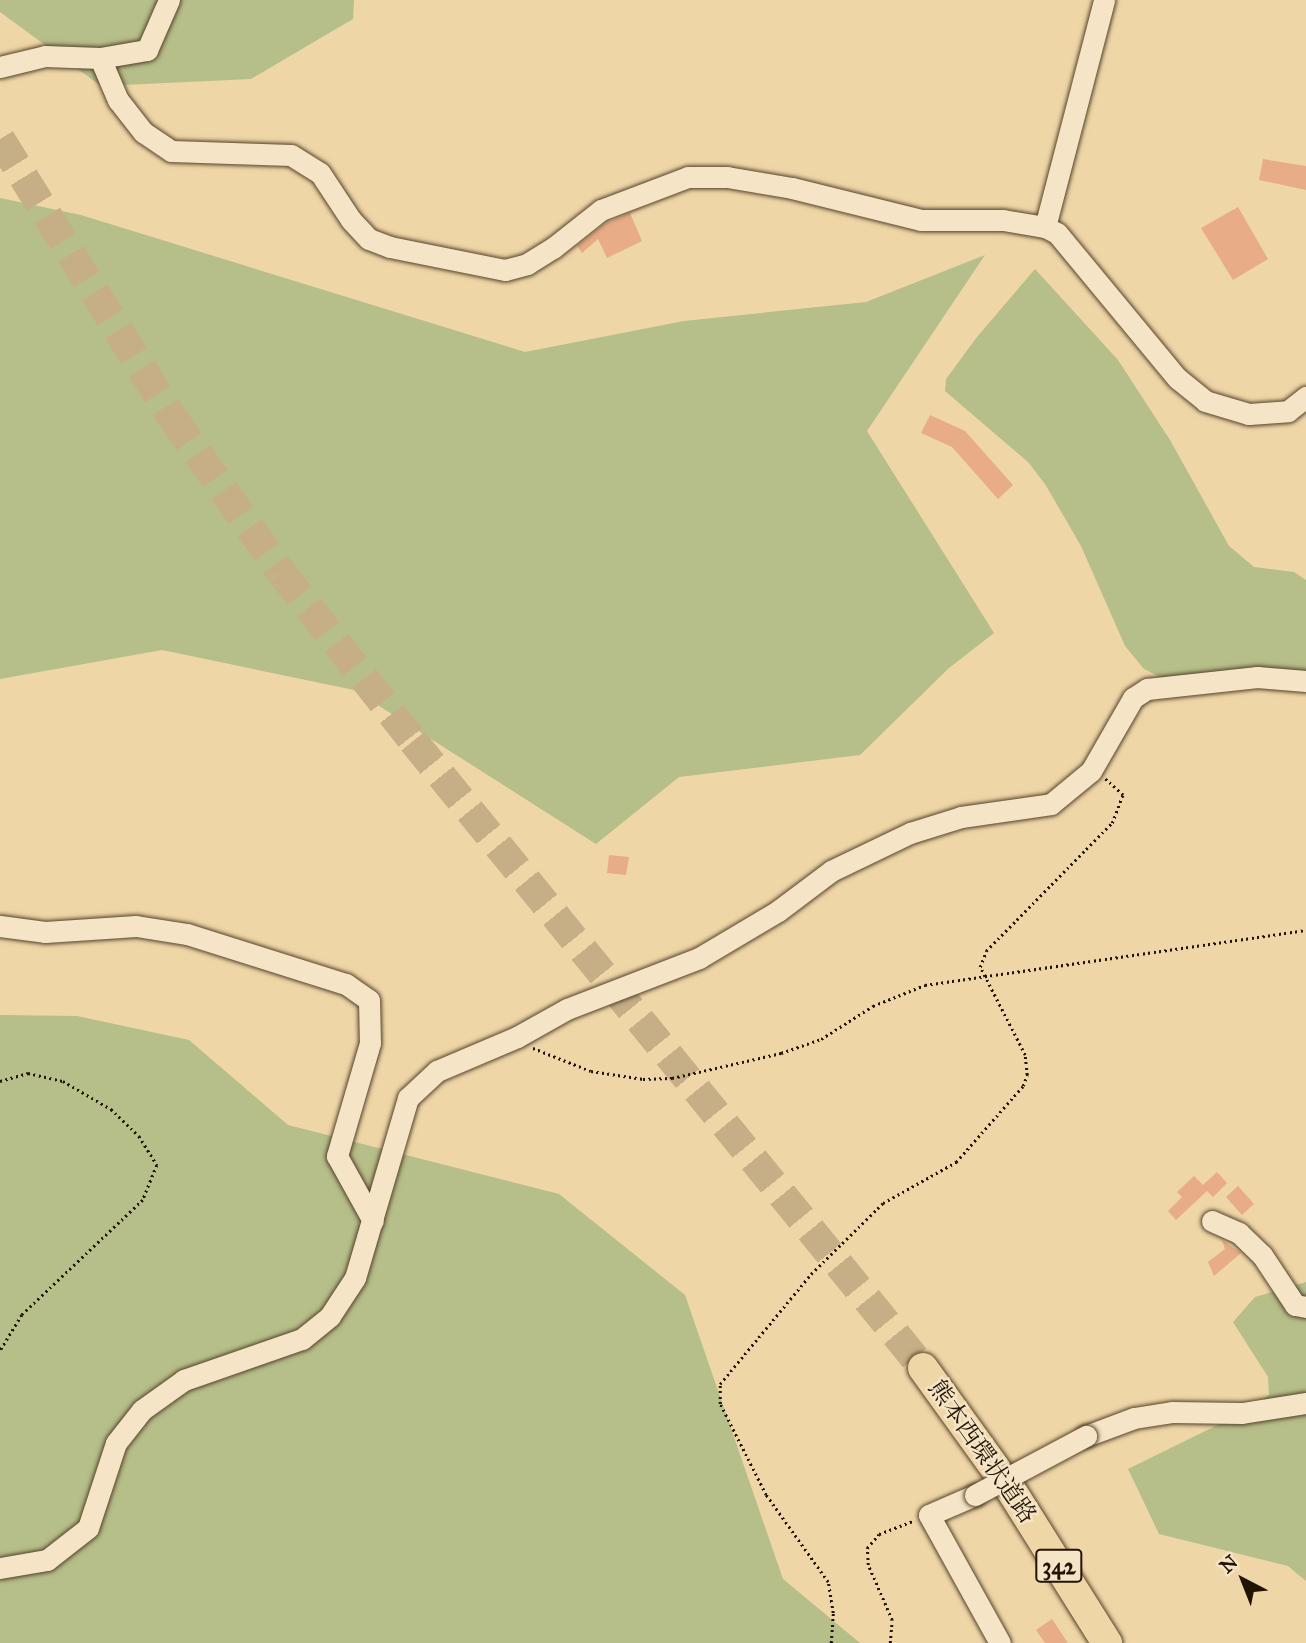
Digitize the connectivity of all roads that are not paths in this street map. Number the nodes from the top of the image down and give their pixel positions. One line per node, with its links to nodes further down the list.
1 (169, 0): 3 (street)
2 (1104, 0): 5 (street)
3 (100, 58): 4 (street); 5 (street)
4 (0, 67)
5 (1045, 227): 6 (street)
6 (1306, 397)
7 (1306, 681): 9 (street)
8 (0, 926): 9 (street)
9 (373, 1221): 15 (street)
10 (1212, 1221): 11 (street)
11 (1306, 1307)
12 (923, 1368): 14 (highway, 熊本西環状道路 / 342)
13 (1306, 1403): 16 (street, bridge)
14 (1011, 1490): 17 (highway); 18 (highway, 熊本西環状道路 / 342); 19 (highway)
15 (0, 1568)
16 (1000, 1643)
17 (1096, 1643)
18 (1107, 1643)
19 (1127, 1643)

